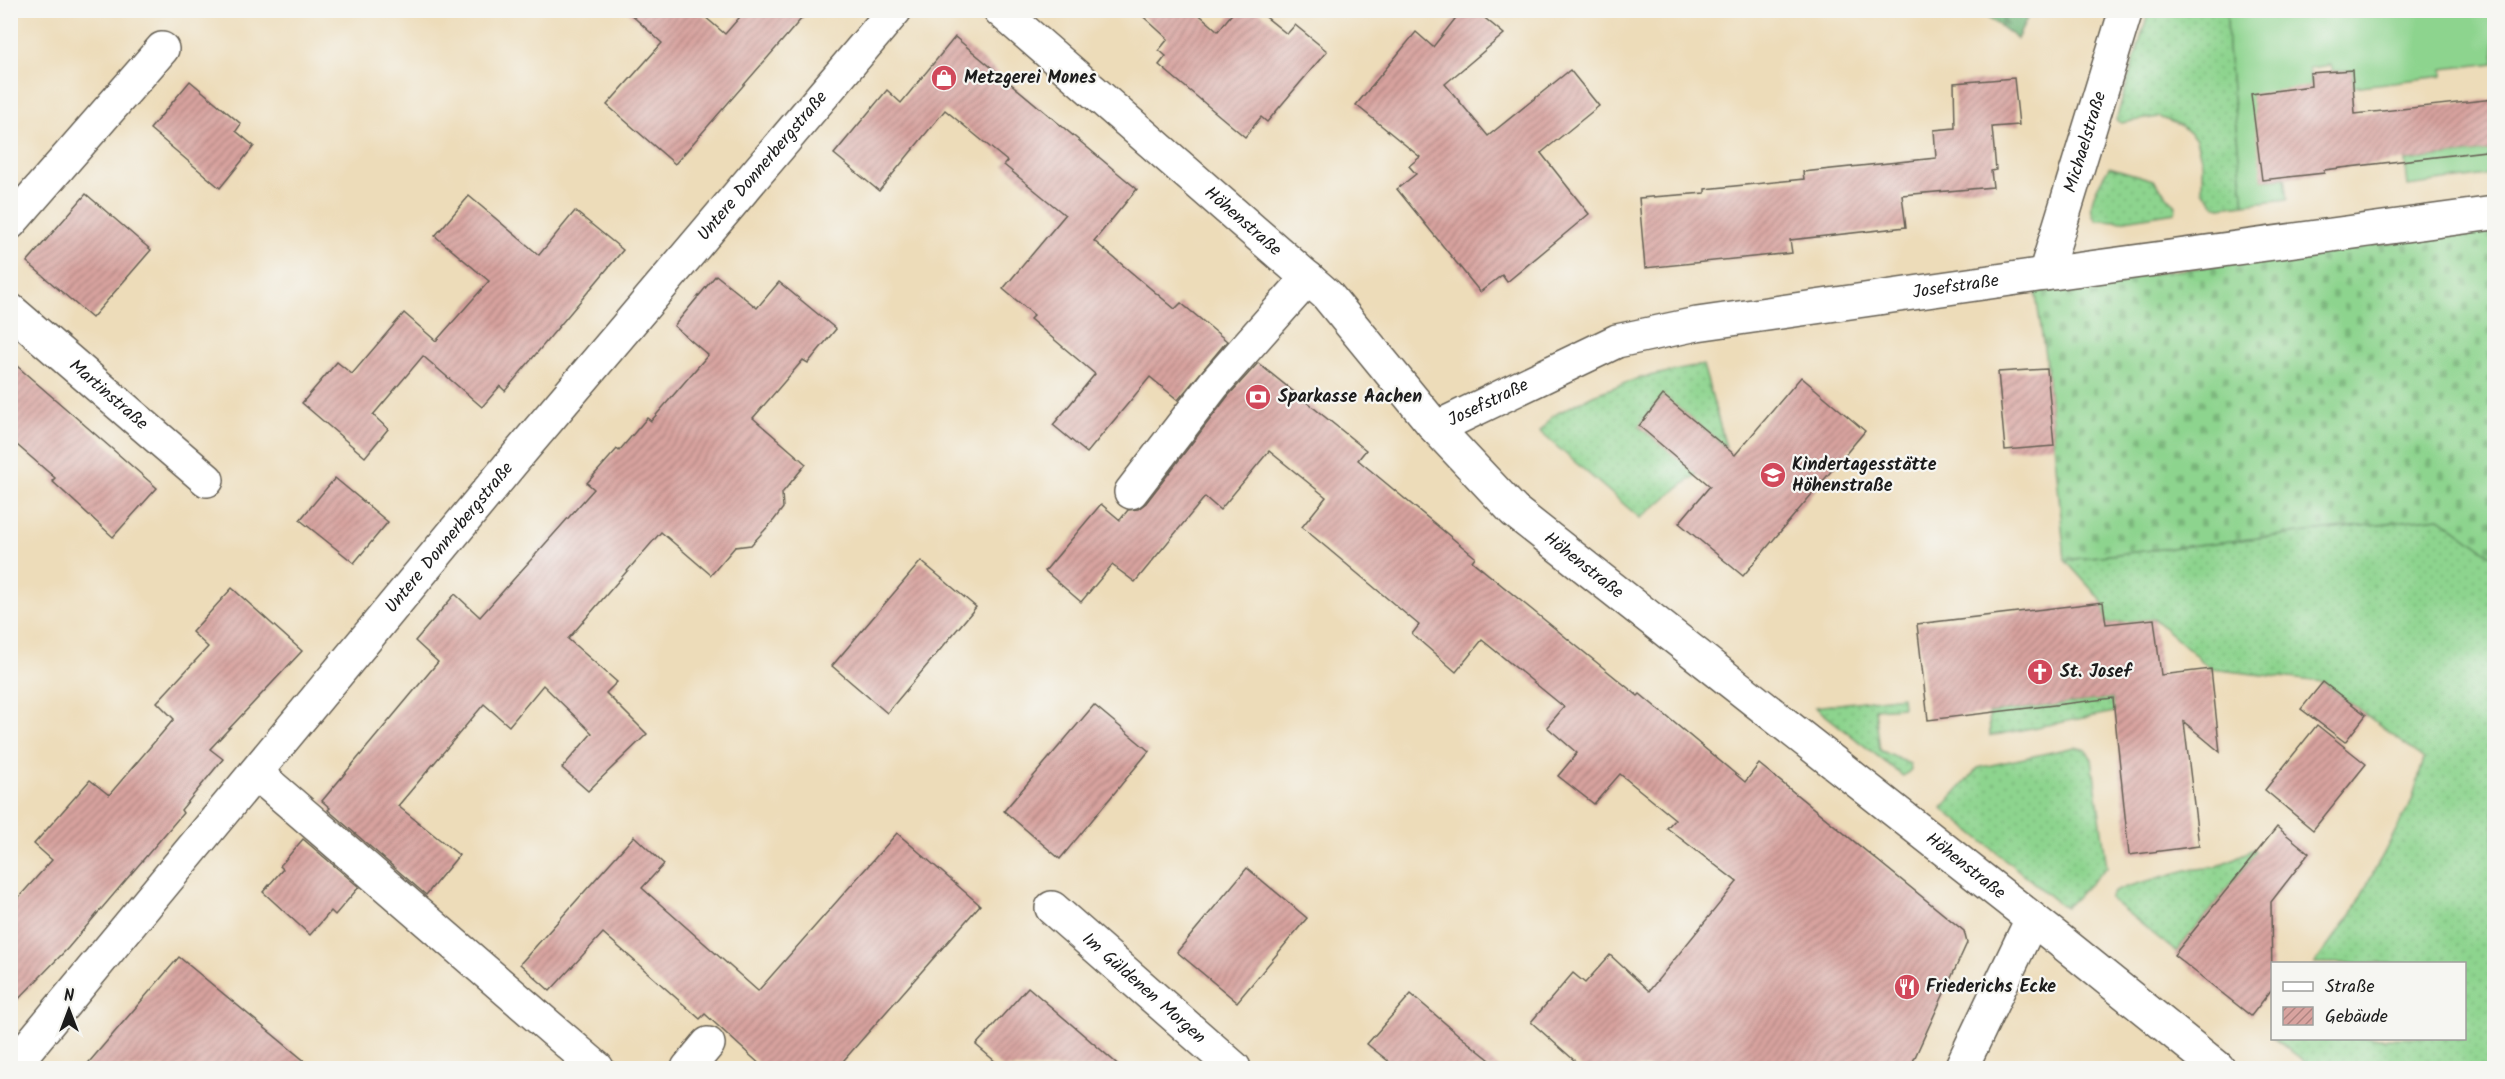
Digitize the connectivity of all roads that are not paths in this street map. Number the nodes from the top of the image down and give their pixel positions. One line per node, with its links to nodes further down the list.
1 (895, 10): 13 (street, Untere Donnerbergstraße)
2 (1000, 10): 8 (street, Höhenstraße)
3 (2126, 10): 7 (street, Michaelstraße)
4 (162, 49): 6 (street)
5 (2494, 213): 7 (street, Josefstraße)
6 (10, 223)
7 (2045, 274): 10 (street, Josefstraße)
8 (1308, 278): 10 (street, Höhenstraße); 12 (street)
9 (10, 310): 11 (street, Martinstraße)
10 (1436, 428): 15 (street, Höhenstraße)
11 (207, 480)
12 (1131, 492)
13 (256, 773): 16 (street, Untere Donnerbergstraße); 17 (street)
14 (1052, 908): 18 (street, Im Güldenen Morgen)
15 (2032, 919): 19 (street); 20 (street, Höhenstraße)
16 (11, 1068)
17 (597, 1068)
18 (1234, 1068)
19 (1961, 1068)
20 (2218, 1068)

